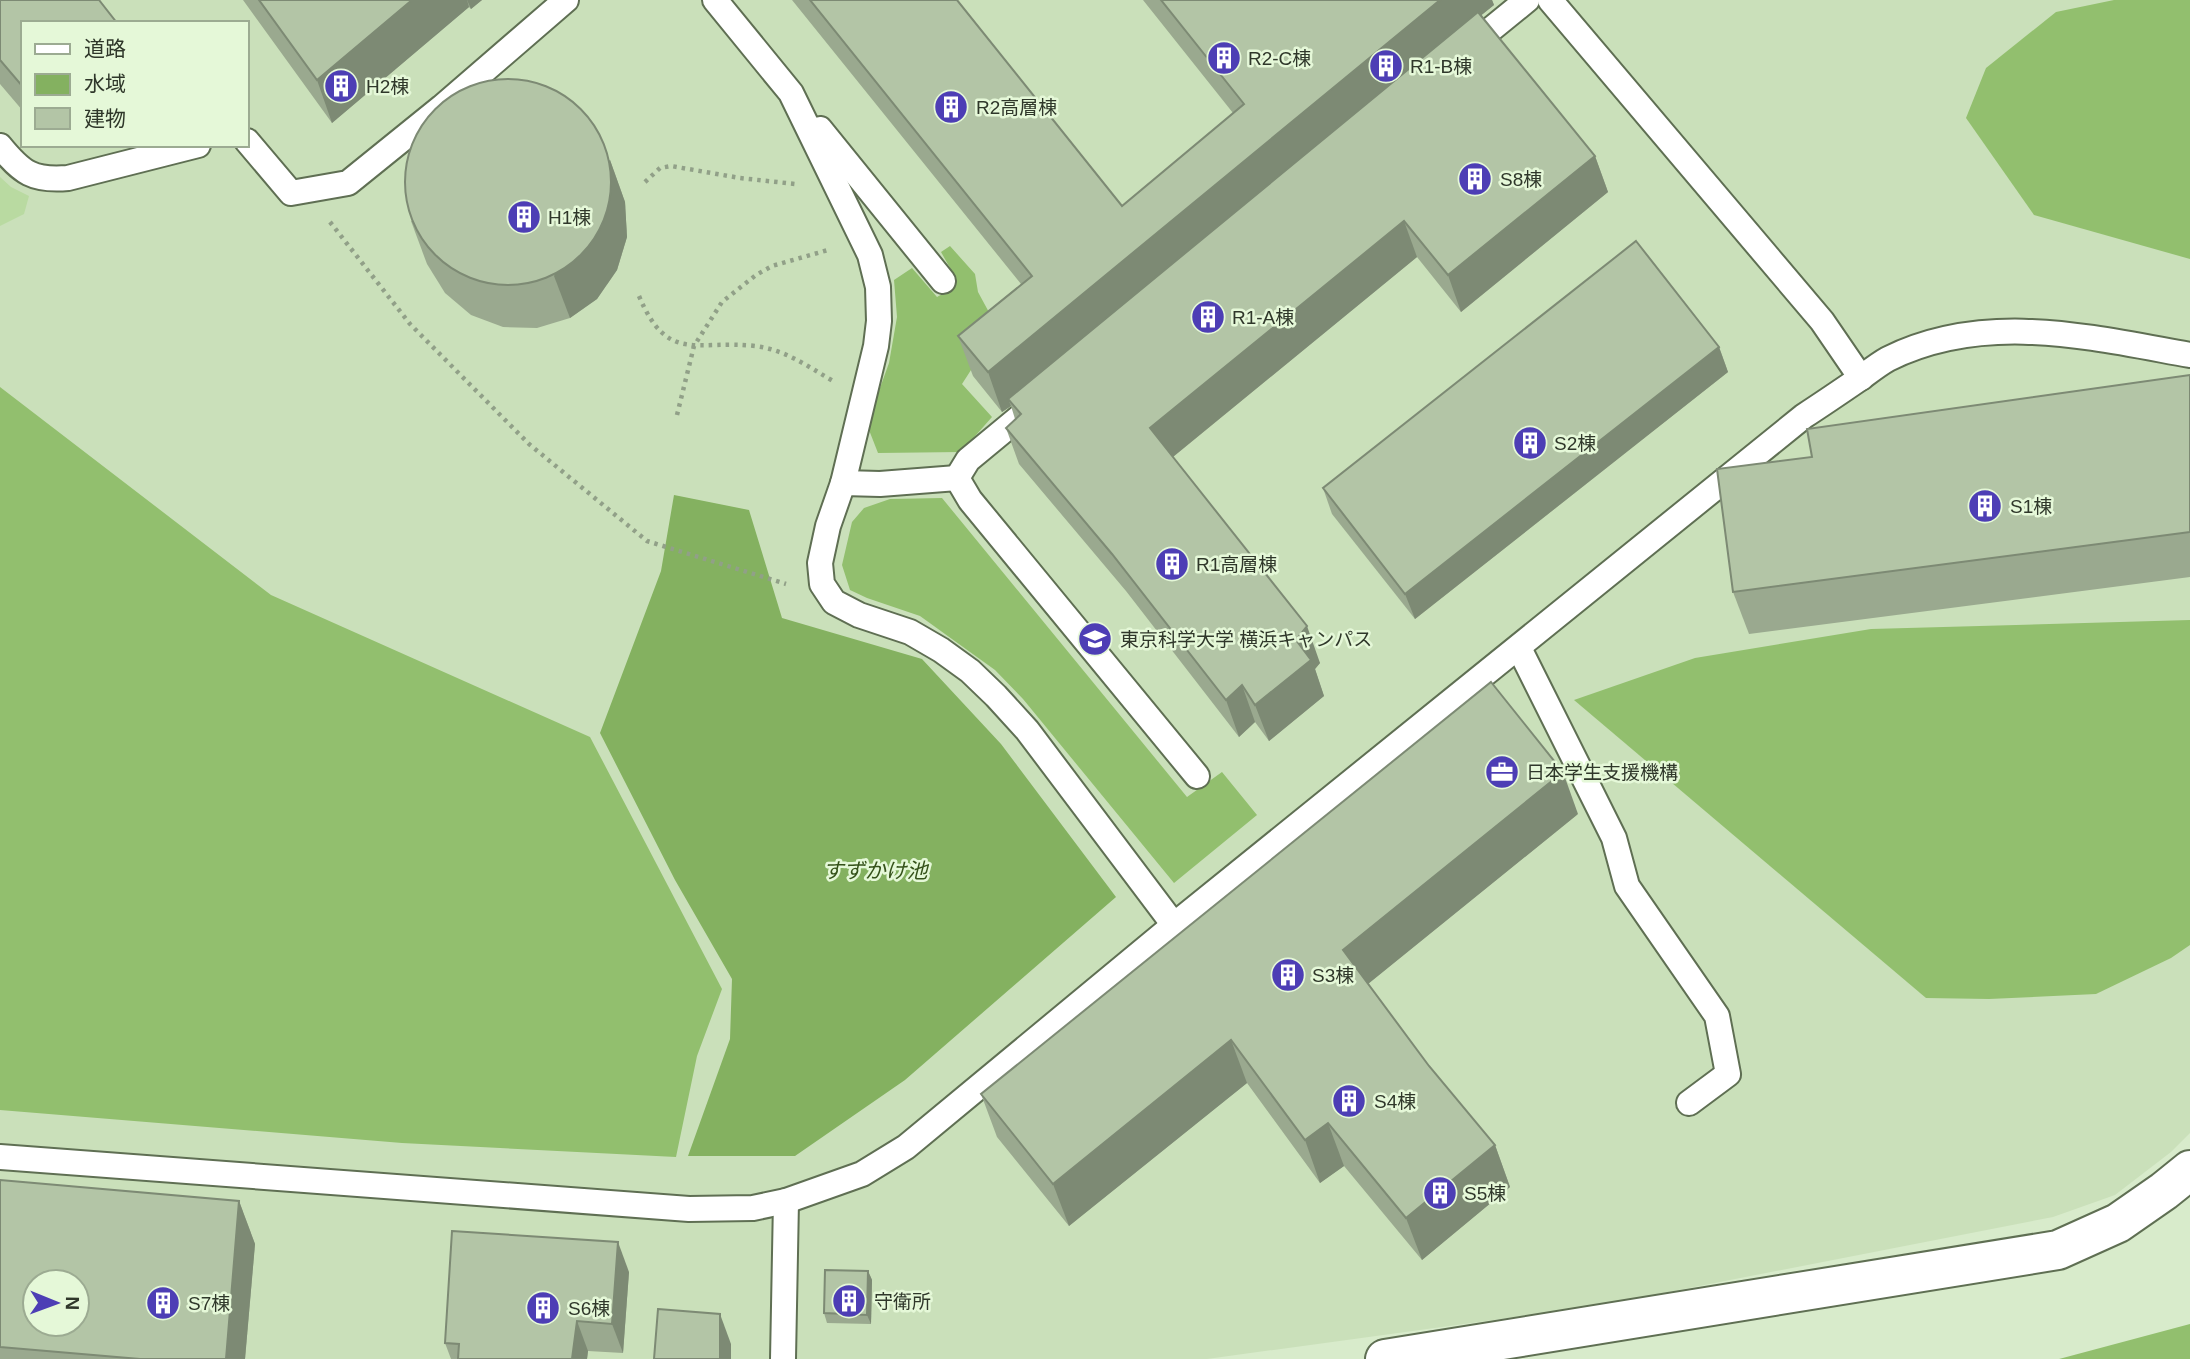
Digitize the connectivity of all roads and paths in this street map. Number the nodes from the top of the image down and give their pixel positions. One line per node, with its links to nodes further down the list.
1 (566, 0): 12 (lane)
2 (715, 0): 6 (lane)
3 (1527, 0): 5 (lane)
4 (1550, 0): 18 (lane)
5 (1452, 62)
6 (791, 93): 10 (lane); 14 (lane)
7 (248, 142): 12 (lane)
8 (0, 146): 9 (lane)
9 (190, 147)
10 (834, 181): 11 (path); 13 (lane)
11 (645, 182)
12 (306, 191): 24 (path)
13 (861, 236): 16 (path); 20 (lane)
14 (943, 281)
15 (639, 296): 16 (path)
16 (694, 346): 20 (path); 21 (path)
17 (2190, 355): 18 (lane)
18 (1861, 378): 25 (lane)
19 (1054, 389): 22 (lane)
20 (862, 402): 23 (lane)
21 (677, 415)
22 (957, 478): 23 (lane); 26 (lane)
23 (843, 483): 27 (lane)
24 (795, 586)
25 (1519, 648): 27 (lane); 28 (lane)
26 (1197, 776)
27 (1174, 925): 31 (lane)
28 (1689, 1103)
29 (0, 1157): 31 (lane)
30 (2190, 1170): 33 (street)
31 (786, 1201): 32 (lane)
32 (783, 1359)
33 (1385, 1359)

